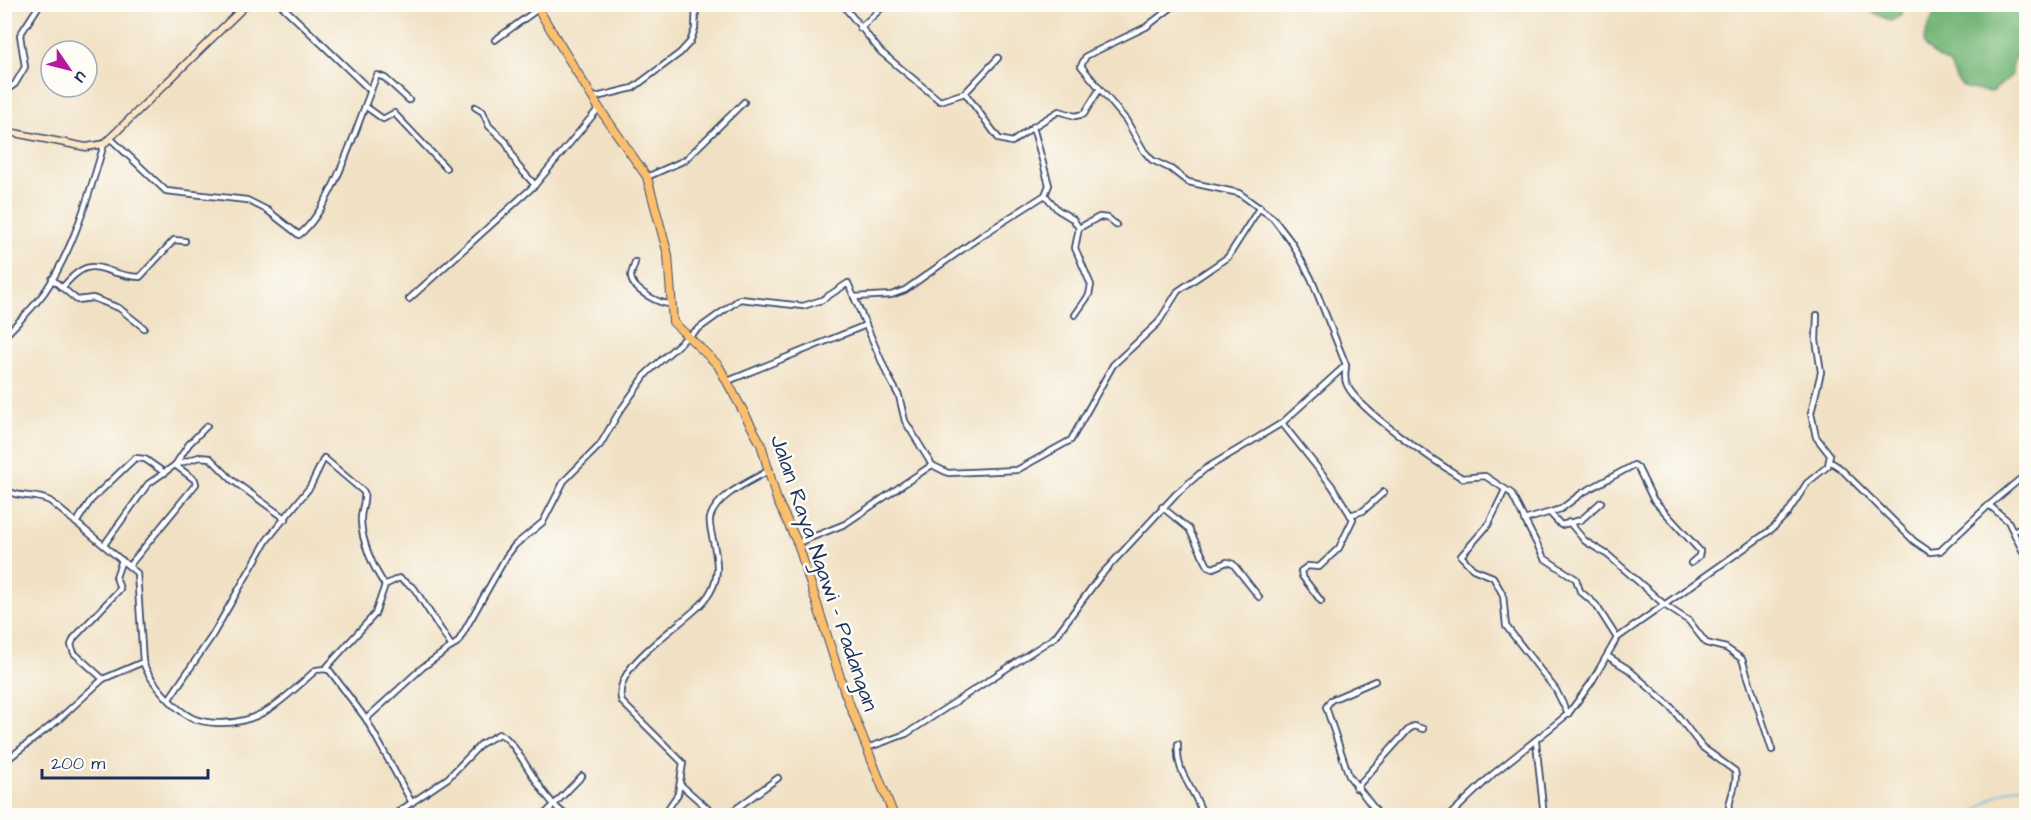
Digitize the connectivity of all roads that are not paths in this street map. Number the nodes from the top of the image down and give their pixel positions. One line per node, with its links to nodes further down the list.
1 (40, 4): 14 (street)
2 (247, 4): 24 (street)
3 (280, 4): 13 (street)
4 (696, 4): 16 (street)
5 (842, 4): 9 (street)
6 (886, 4): 9 (street)
7 (1176, 4): 12 (street)
8 (537, 7): 10 (street); 16 (highway, Jalan Raya Ngawi - Padangan)
9 (860, 28): 15 (street)
10 (495, 40)
11 (998, 58): 15 (street)
12 (1099, 90): 22 (street); 30 (street)
13 (371, 91): 17 (street); 19 (street)
14 (4, 92)
15 (965, 93): 22 (street)
16 (592, 98): 21 (highway, Jalan Raya Ngawi - Padangan)
17 (409, 100)
18 (744, 102): 27 (street)
19 (365, 106): 24 (street); 26 (street)
20 (475, 107): 28 (street)
21 (599, 108): 27 (highway, Jalan Raya Ngawi - Padangan); 28 (street)
22 (1034, 127): 29 (street)
23 (4, 131): 25 (street)
24 (111, 139): 25 (street)
25 (104, 144): 35 (street)
26 (446, 168)
27 (647, 177): 39 (highway, Jalan Raya Ngawi - Padangan)
28 (535, 185): 38 (street)
29 (1046, 195): 32 (street); 37 (street)
30 (1260, 207): 46 (street); 52 (street)
31 (1116, 225): 32 (street)
32 (1079, 228): 40 (street)
33 (186, 241): 36 (street)
34 (635, 262): 39 (street)
35 (52, 279): 36 (street); 45 (street)
36 (62, 288): 43 (street)
37 (854, 297): 42 (street); 44 (street)
38 (409, 298)
39 (671, 304): 44 (highway, Jalan Raya Ngawi - Padangan)
40 (1076, 315)
41 (1817, 315): 50 (street)
42 (866, 325): 47 (street); 52 (street)
43 (144, 328)
44 (687, 337): 47 (highway, Jalan Raya Ngawi - Padangan); 81 (street)
45 (4, 338)
46 (1346, 365): 48 (street); 57 (street)
47 (728, 381): 53 (highway, Jalan Raya Ngawi - Padangan)
48 (1282, 423): 61 (street); 63 (street)
49 (207, 426): 51 (street)
50 (1831, 462): 60 (street); 79 (street)
51 (175, 465): 54 (street); 64 (street); 75 (street)
52 (932, 465): 70 (street)
53 (770, 470): 70 (highway, Jalan Raya Ngawi - Padangan); 98 (street)
54 (165, 472): 67 (street); 71 (street)
55 (2026, 474): 60 (street)
56 (4, 489): 67 (street)
57 (1505, 490): 65 (street); 88 (street)
58 (1384, 492): 63 (street)
59 (1601, 502): 66 (street)
60 (1989, 506): 69 (street)
61 (1162, 507): 77 (street); 93 (street)
62 (1550, 513): 65 (street); 66 (street); 74 (street)
63 (1350, 514): 78 (street)
64 (286, 519): 76 (street); 87 (street)
65 (1524, 520): 80 (street)
66 (1569, 522): 79 (street)
67 (76, 523): 71 (street)
68 (2026, 524): 69 (street)
69 (2014, 531): 72 (street)
70 (798, 544): 93 (highway, Jalan Raya Ngawi - Padangan)
71 (104, 545): 73 (street)
72 (2026, 558)
73 (122, 560): 75 (street); 85 (street)
74 (1691, 563)
75 (129, 566): 83 (street)
76 (385, 585): 81 (street); 84 (street)
77 (1259, 597)
78 (1321, 601)
79 (1666, 606): 80 (street); 94 (street)
80 (1617, 638): 82 (street)
81 (452, 647): 89 (street)
82 (1607, 656): 88 (street); 115 (street)
83 (143, 662): 85 (street); 87 (street)
84 (325, 669): 87 (street); 89 (street)
85 (103, 679): 95 (street)
86 (1375, 681): 99 (street)
87 (169, 699)
88 (1568, 714): 91 (street)
89 (366, 719): 100 (street)
90 (1423, 729): 99 (street)
91 (1536, 742): 113 (street); 114 (street)
92 (1178, 744): 111 (street)
93 (867, 748): 110 (highway, Jalan Raya Ngawi - Padangan)
94 (1772, 750)
95 (4, 762)
96 (582, 776): 101 (street)
97 (778, 778): 109 (street)
98 (681, 785): 107 (street); 108 (street)
99 (1356, 788): 112 (street)
100 (412, 803): 101 (street); 102 (street)
101 (553, 804): 103 (street); 104 (street)
102 (393, 816)
103 (543, 816)
104 (568, 816)
105 (586, 816): 106 (street)
106 (606, 816)
107 (663, 816)
108 (716, 816)
109 (726, 816)
110 (894, 816)
111 (1203, 816)
112 (1380, 816)
113 (1449, 816)
114 (1544, 816)
115 (1730, 816)

